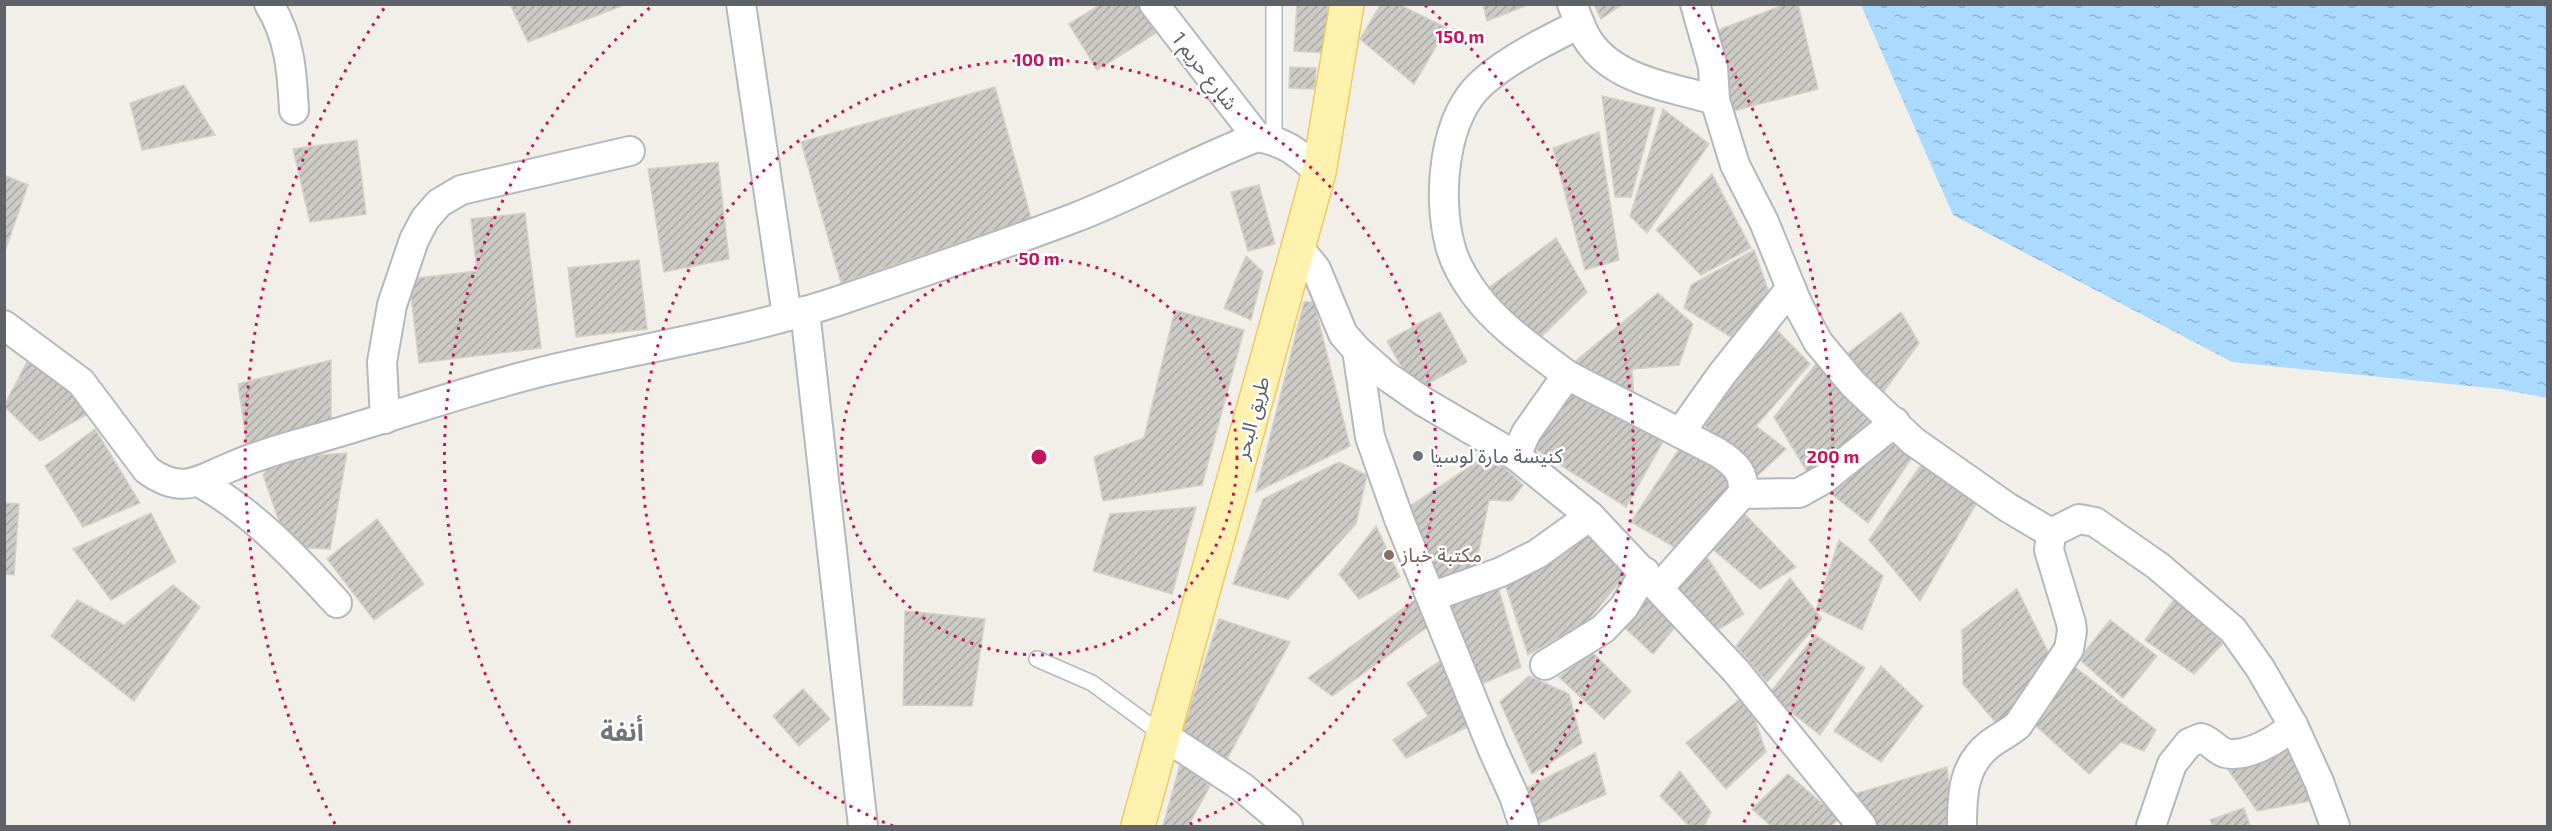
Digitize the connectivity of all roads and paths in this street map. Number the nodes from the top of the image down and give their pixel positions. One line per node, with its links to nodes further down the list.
1 (268, 4): 9 (street)
2 (741, 4): 15 (street)
3 (1154, 4): 10 (street, شارع حريم 1)
4 (1274, 4): 10 (lane)
5 (1347, 4): 12 (main road, طريق البحر)
6 (1695, 4): 8 (street)
7 (1576, 14): 8 (street); 18 (street)
8 (1715, 100): 14 (street)
9 (294, 110)
10 (1265, 139): 12 (street); 15 (street)
11 (630, 151): 19 (street)
12 (1319, 172): 13 (main road, طريق البحر)
13 (1299, 248): 17 (street); 33 (main road, طريق البحر)
14 (1791, 288): 20 (street); 21 (street)
15 (796, 313): 19 (street); 34 (street)
16 (4, 325): 23 (street)
17 (1357, 350): 22 (street); 28 (street)
18 (1567, 375): 21 (street); 22 (street)
19 (386, 419): 23 (street)
20 (1894, 422): 24 (street); 26 (street)
21 (1680, 433): 24 (street)
22 (1516, 456): 25 (street)
23 (199, 482): 29 (street)
24 (1742, 494): 27 (street)
25 (1590, 516): 27 (street); 28 (street)
26 (2051, 533): 32 (street); 39 (street)
27 (1652, 580): 31 (street); 38 (street)
28 (1431, 597): 37 (street)
29 (337, 603)
30 (1037, 659): 33 (lane)
31 (1545, 665)
32 (2293, 725): 40 (street); 41 (street)
33 (1163, 735): 35 (main road, طريق البحر); 36 (street)
34 (862, 826)
35 (1138, 826)
36 (1288, 826)
37 (1524, 826)
38 (1862, 826)
39 (1962, 826)
40 (2151, 826)
41 (2335, 826)

